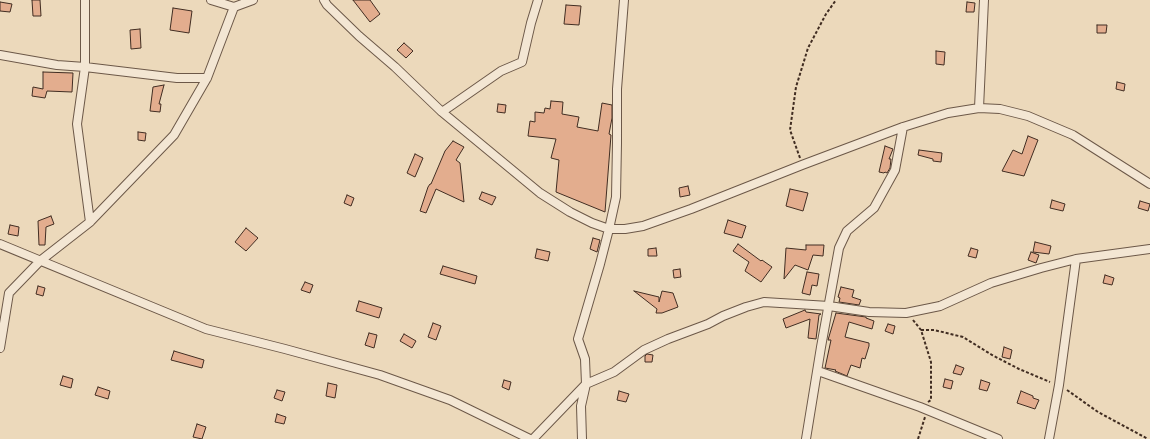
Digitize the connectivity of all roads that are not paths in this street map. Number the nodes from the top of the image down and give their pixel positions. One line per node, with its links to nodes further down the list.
1 (85, 0): 11 (street)
2 (211, 0): 9 (street)
3 (253, 0): 9 (street)
4 (324, 0): 14 (street)
5 (327, 0): 14 (street)
6 (538, 0): 14 (street)
7 (624, 0): 18 (street)
8 (984, 0): 13 (street)
9 (234, 7): 12 (street)
10 (0, 55): 11 (street)
11 (85, 67): 12 (street); 17 (street)
12 (207, 78): 17 (street)
13 (979, 108): 15 (street); 16 (street)
14 (442, 112): 18 (street)
15 (903, 127): 18 (street); 23 (street)
16 (1150, 184)
17 (90, 222): 22 (street)
18 (610, 229): 26 (street)
19 (0, 244): 22 (street)
20 (1150, 249): 21 (street)
21 (1076, 259): 23 (street); 32 (street)
22 (40, 261): 24 (street); 27 (street)
23 (829, 306): 25 (street); 26 (street)
24 (0, 348)
25 (818, 371): 30 (street); 31 (street)
26 (586, 384): 28 (street); 29 (street)
27 (530, 439)
28 (533, 439)
29 (582, 439)
30 (806, 439)
31 (998, 439)
32 (1049, 439)

